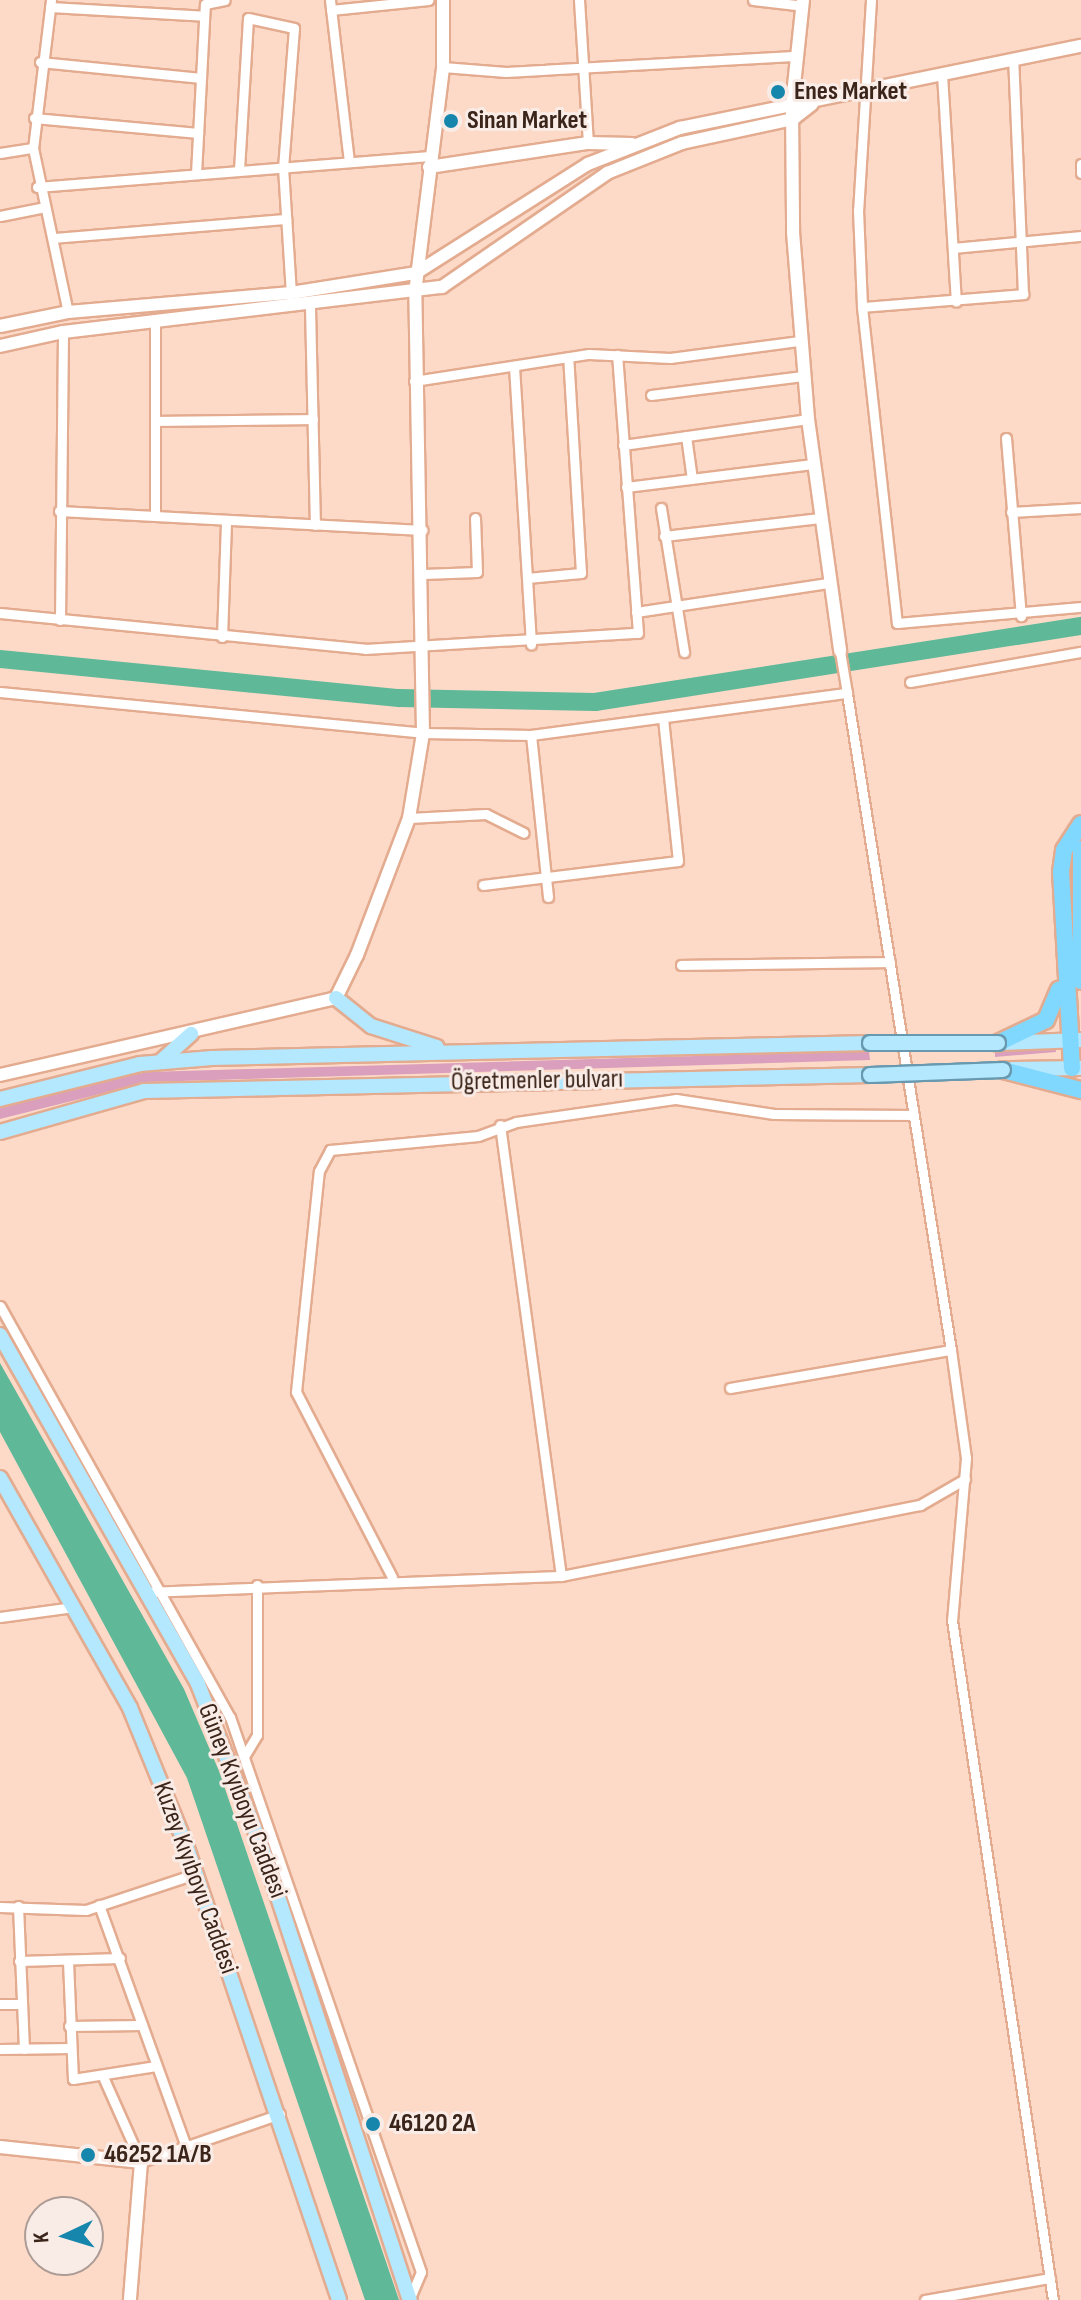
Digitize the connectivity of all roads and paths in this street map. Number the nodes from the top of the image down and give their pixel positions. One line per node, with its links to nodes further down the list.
1 (225, 0): 10 (street)
2 (428, 0): 9 (street)
3 (443, 0): 15 (main road)
4 (579, 0): 16 (street)
5 (753, 0): 7 (street)
6 (871, 0): 20 (street)
7 (799, 2): 12 (main road); 19 (main road)
8 (50, 4): 10 (street); 14 (street)
9 (331, 5): 31 (street)
10 (204, 16): 18 (street)
11 (1081, 46): 13 (main road)
12 (794, 56): 16 (street); 19 (main road)
13 (1013, 58): 17 (main road); 43 (street)
14 (40, 62): 18 (street); 23 (street)
15 (443, 67): 16 (street); 30 (main road)
16 (581, 67): 26 (street)
17 (942, 74): 20 (main road); 44 (street)
18 (201, 78): 25 (street)
19 (795, 83): 22 (main road)
20 (868, 91): 21 (main road); 50 (street)
21 (812, 104): 22 (main road); 24 (main road)
22 (792, 105): 24 (main road); 27 (main road)
23 (34, 118): 25 (street); 28 (street)
24 (793, 119): 47 (main road); 55 (main road)
25 (198, 133): 36 (street)
26 (588, 143): 27 (main road); 30 (main road)
27 (634, 144): 45 (main road)
28 (33, 148): 29 (street); 37 (street)
29 (0, 153)
30 (431, 161): 31 (street); 45 (main road)
31 (349, 162): 33 (street)
32 (1081, 164): 35 (street)
33 (283, 167): 34 (street); 34 (street); 40 (street)
34 (239, 170): 36 (street)
35 (1081, 173)
36 (196, 174): 37 (street)
37 (37, 187): 38 (street)
38 (40, 208): 39 (street); 42 (street)
39 (0, 216)
40 (286, 219): 42 (street); 46 (street)
41 (1081, 236): 43 (street)
42 (53, 238): 51 (street)
43 (1022, 244): 44 (street); 48 (street)
44 (953, 248): 48 (street)
45 (416, 273): 46 (main road); 47 (main road)
46 (291, 293): 51 (main road)
47 (415, 293): 49 (main road); 61 (main road)
48 (956, 302): 50 (street)
49 (310, 307): 52 (main road); 63 (street)
50 (862, 307): 90 (street)
51 (68, 312): 53 (main road)
52 (155, 319): 54 (main road); 65 (street)
53 (0, 326)
54 (63, 332): 56 (main road); 74 (street)
55 (800, 341): 57 (street); 60 (main road)
56 (0, 346)
57 (617, 355): 58 (street); 68 (street)
58 (568, 357): 59 (street); 84 (street)
59 (514, 366): 61 (street); 84 (street)
60 (803, 376): 62 (street); 64 (main road)
61 (414, 381): 81 (main road)
62 (651, 395)
63 (313, 419): 65 (street); 80 (street)
64 (808, 419): 66 (street); 69 (main road)
65 (156, 421): 76 (street)
66 (686, 436): 68 (street); 70 (street)
67 (1006, 438): 75 (street)
68 (623, 445): 71 (street)
69 (813, 464): 70 (street); 78 (main road)
70 (692, 479): 71 (street)
71 (626, 487): 88 (street)
72 (661, 508): 82 (street)
73 (1081, 508): 75 (street)
74 (59, 511): 76 (street); 91 (street)
75 (1012, 512): 90 (street)
76 (155, 516): 79 (street)
77 (475, 518): 83 (street)
78 (820, 518): 82 (street); 85 (main road)
79 (226, 520): 80 (street); 92 (street)
80 (315, 525): 81 (street)
81 (423, 530): 83 (main road)
82 (664, 536): 86 (street)
83 (423, 574): 97 (main road)
84 (527, 578): 93 (street)
85 (828, 583): 86 (street); 94 (main road)
86 (676, 606): 88 (street); 95 (street)
87 (1081, 607): 90 (street)
88 (636, 612): 93 (street)
89 (0, 613): 91 (street)
90 (1021, 616)
91 (60, 620): 92 (street)
92 (222, 637): 97 (street)
93 (531, 644): 97 (street)
94 (840, 651): 100 (street)
95 (684, 652)
96 (1081, 652): 98 (street)
97 (425, 655): 102 (main road)
98 (910, 682)
99 (0, 692): 102 (street)
100 (847, 693): 101 (street); 112 (street)
101 (663, 719): 103 (street); 108 (street)
102 (424, 726): 103 (street); 104 (main road)
103 (531, 735): 108 (street)
104 (409, 818): 106 (street); 115 (main road)
105 (1081, 824): 111 (highway)
106 (524, 833)
107 (1081, 849): 114 (highway)
108 (545, 874): 109 (street); 110 (street)
109 (483, 885)
110 (548, 897)
111 (1063, 961): 117 (highway); 118 (highway)
112 (890, 962): 113 (street); 128 (street)
113 (681, 965)
114 (1081, 981)
115 (336, 998): 116 (main road); 119 (main road)
116 (191, 1034): 120 (main road); 123 (main road)
117 (1073, 1040): 118 (main road, Öğretmenler bulvarı); 121 (highway)
118 (998, 1043): 119 (main road, Öğretmenler bulvarı, bridge)
119 (461, 1052): 120 (main road, Öğretmenler bulvarı)
120 (160, 1062): 126 (main road, Öğretmenler bulvarı)
121 (1076, 1068): 122 (main road, Öğretmenler bulvarı)
122 (1003, 1070): 124 (main road, Öğretmenler bulvarı, bridge); 125 (highway)
123 (0, 1075)
124 (675, 1078): 127 (street); 130 (main road, Öğretmenler bulvarı)
125 (1081, 1090)
126 (0, 1099)
127 (676, 1099): 128 (street); 129 (street)
128 (914, 1115): 133 (street)
129 (500, 1125): 137 (street); 138 (street)
130 (0, 1132)
131 (0, 1306): 140 (street)
132 (0, 1335): 141 (main road, Güney Kıyıboyu Caddesi)
133 (951, 1350): 134 (street); 136 (street)
134 (730, 1388)
135 (0, 1478): 142 (main road, Kuzey Kıyıboyu Caddesi)
136 (965, 1479): 137 (street); 165 (street)
137 (561, 1576): 138 (street)
138 (392, 1577): 139 (street)
139 (257, 1585): 140 (street); 144 (street)
140 (162, 1591): 141 (street); 144 (street)
141 (145, 1592): 166 (main road, Güney Kıyıboyu Caddesi)
142 (73, 1607): 143 (street); 145 (main road, Kuzey Kıyıboyu Caddesi)
143 (0, 1617)
144 (245, 1755): 166 (street)
145 (195, 1874): 146 (street); 161 (main road, Kuzey Kıyıboyu Caddesi)
146 (99, 1905): 147 (street); 149 (street)
147 (18, 1906): 148 (street); 150 (street)
148 (0, 1907)
149 (120, 1958): 151 (street); 154 (street)
150 (19, 1961): 151 (street); 153 (street)
151 (68, 1961): 155 (street)
152 (0, 2004): 153 (street)
153 (22, 2004): 158 (street)
154 (142, 2025): 155 (street); 159 (street)
155 (69, 2026): 156 (street)
156 (71, 2048): 158 (street); 160 (street)
157 (0, 2049): 158 (street)
158 (24, 2049)
159 (156, 2066): 160 (street); 163 (street)
160 (104, 2079): 164 (street)
161 (280, 2114): 163 (street); 168 (main road, Kuzey Kıyıboyu Caddesi)
162 (0, 2147): 164 (main road)
163 (186, 2147): 164 (street)
164 (141, 2162): 167 (main road)
165 (1050, 2278): 169 (street); 170 (street)
166 (410, 2299)
167 (130, 2300)
168 (339, 2300)
169 (925, 2300)
170 (1053, 2300)

